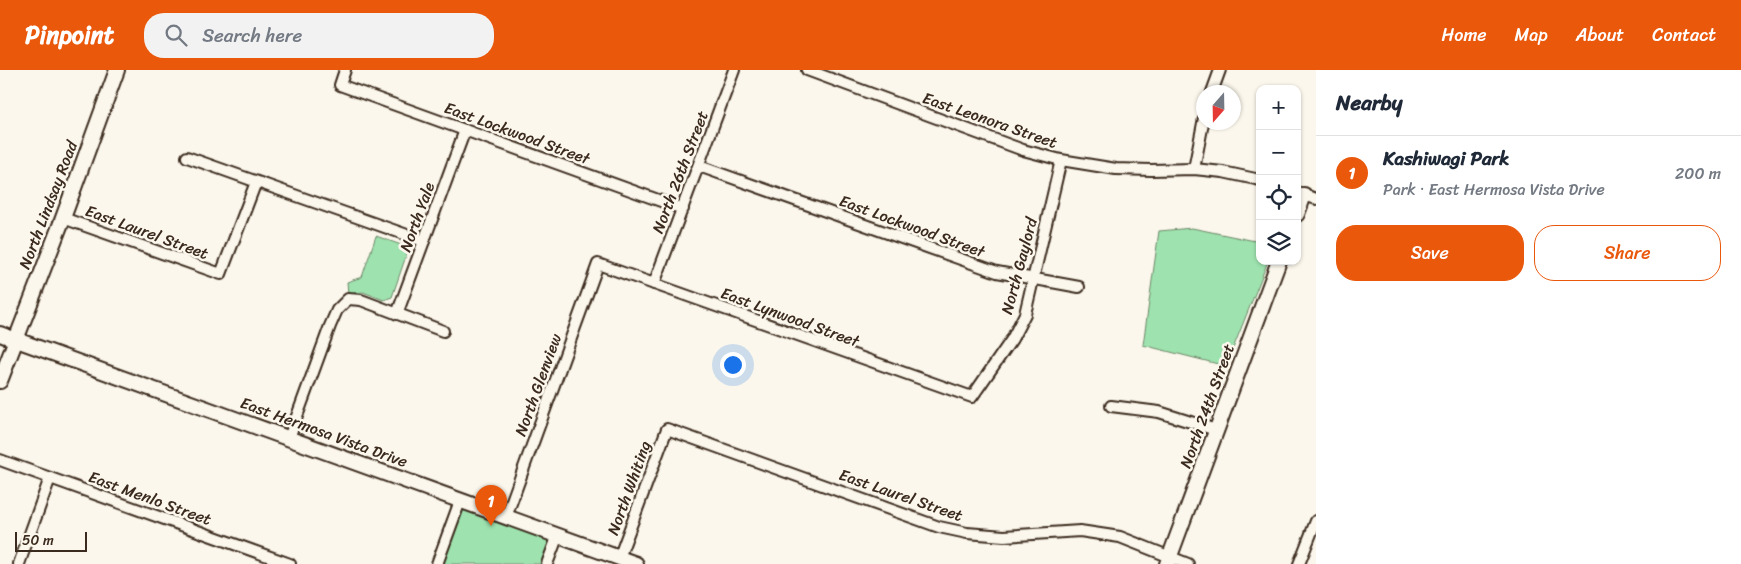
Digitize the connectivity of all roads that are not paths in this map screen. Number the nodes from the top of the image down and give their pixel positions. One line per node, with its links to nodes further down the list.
1 (117, 70): 16 (street, North Lindsay Road)
2 (345, 70): 7 (street, East Lockwood Street)
3 (734, 70): 11 (street, North 26th Street)
4 (806, 70): 10 (street, East Leonora Street)
5 (1220, 70): 6 (street)
6 (1215, 85)
7 (465, 130): 15 (street, East Lockwood Street); 17 (street, North Yale)
8 (1202, 130): 12 (street)
9 (188, 158): 14 (street)
10 (1061, 160): 12 (street, East Leonora Street); 20 (street, North Gaylord)
11 (699, 166): 15 (street, North 26th Street); 20 (street, East Lockwood Street)
12 (1194, 169): 13 (street, East Leonora Street)
13 (1256, 179)
14 (256, 182): 16 (street, East Laurel Street); 17 (street)
15 (683, 209): 21 (street, North 26th Street)
16 (63, 218): 26 (street, North Lindsay Road)
17 (424, 241): 23 (street, North Yale)
18 (598, 264): 21 (street, East Lynwood Street); 36 (street, North Glenview)
19 (1278, 265): 31 (street, North 24th Street)
20 (1032, 279): 22 (street, East Lockwood Street); 28 (street, North Gaylord)
21 (654, 284): 28 (street, East Lynwood Street)
22 (1079, 287)
23 (397, 314): 24 (street); 32 (street)
24 (442, 331)
25 (0, 334): 26 (street, East Hermosa Vista Drive)
26 (16, 340): 27 (street, North Lindsay Road); 32 (street, East Hermosa Vista Drive)
27 (0, 380)
28 (972, 398)
29 (1111, 406): 31 (street)
30 (667, 429): 39 (street, North Whiting); 40 (street, East Laurel Street)
31 (1216, 430): 40 (street, North 24th Street)
32 (289, 438): 35 (street, East Hermosa Vista Drive)
33 (0, 460): 34 (street, East Menlo Street)
34 (50, 478): 41 (street); 42 (street, East Menlo Street)
35 (460, 501): 36 (street, East Hermosa Vista Drive); 43 (street)
36 (506, 517): 38 (street, East Hermosa Vista Drive)
37 (1316, 521): 47 (street)
38 (558, 535): 39 (street, East Hermosa Vista Drive); 44 (street)
39 (620, 558): 45 (street, East Hermosa Vista Drive)
40 (1168, 560): 46 (street, East Laurel Street)
41 (19, 564)
42 (290, 564)
43 (437, 564)
44 (547, 564)
45 (636, 564)
46 (1188, 564)
47 (1299, 564)

